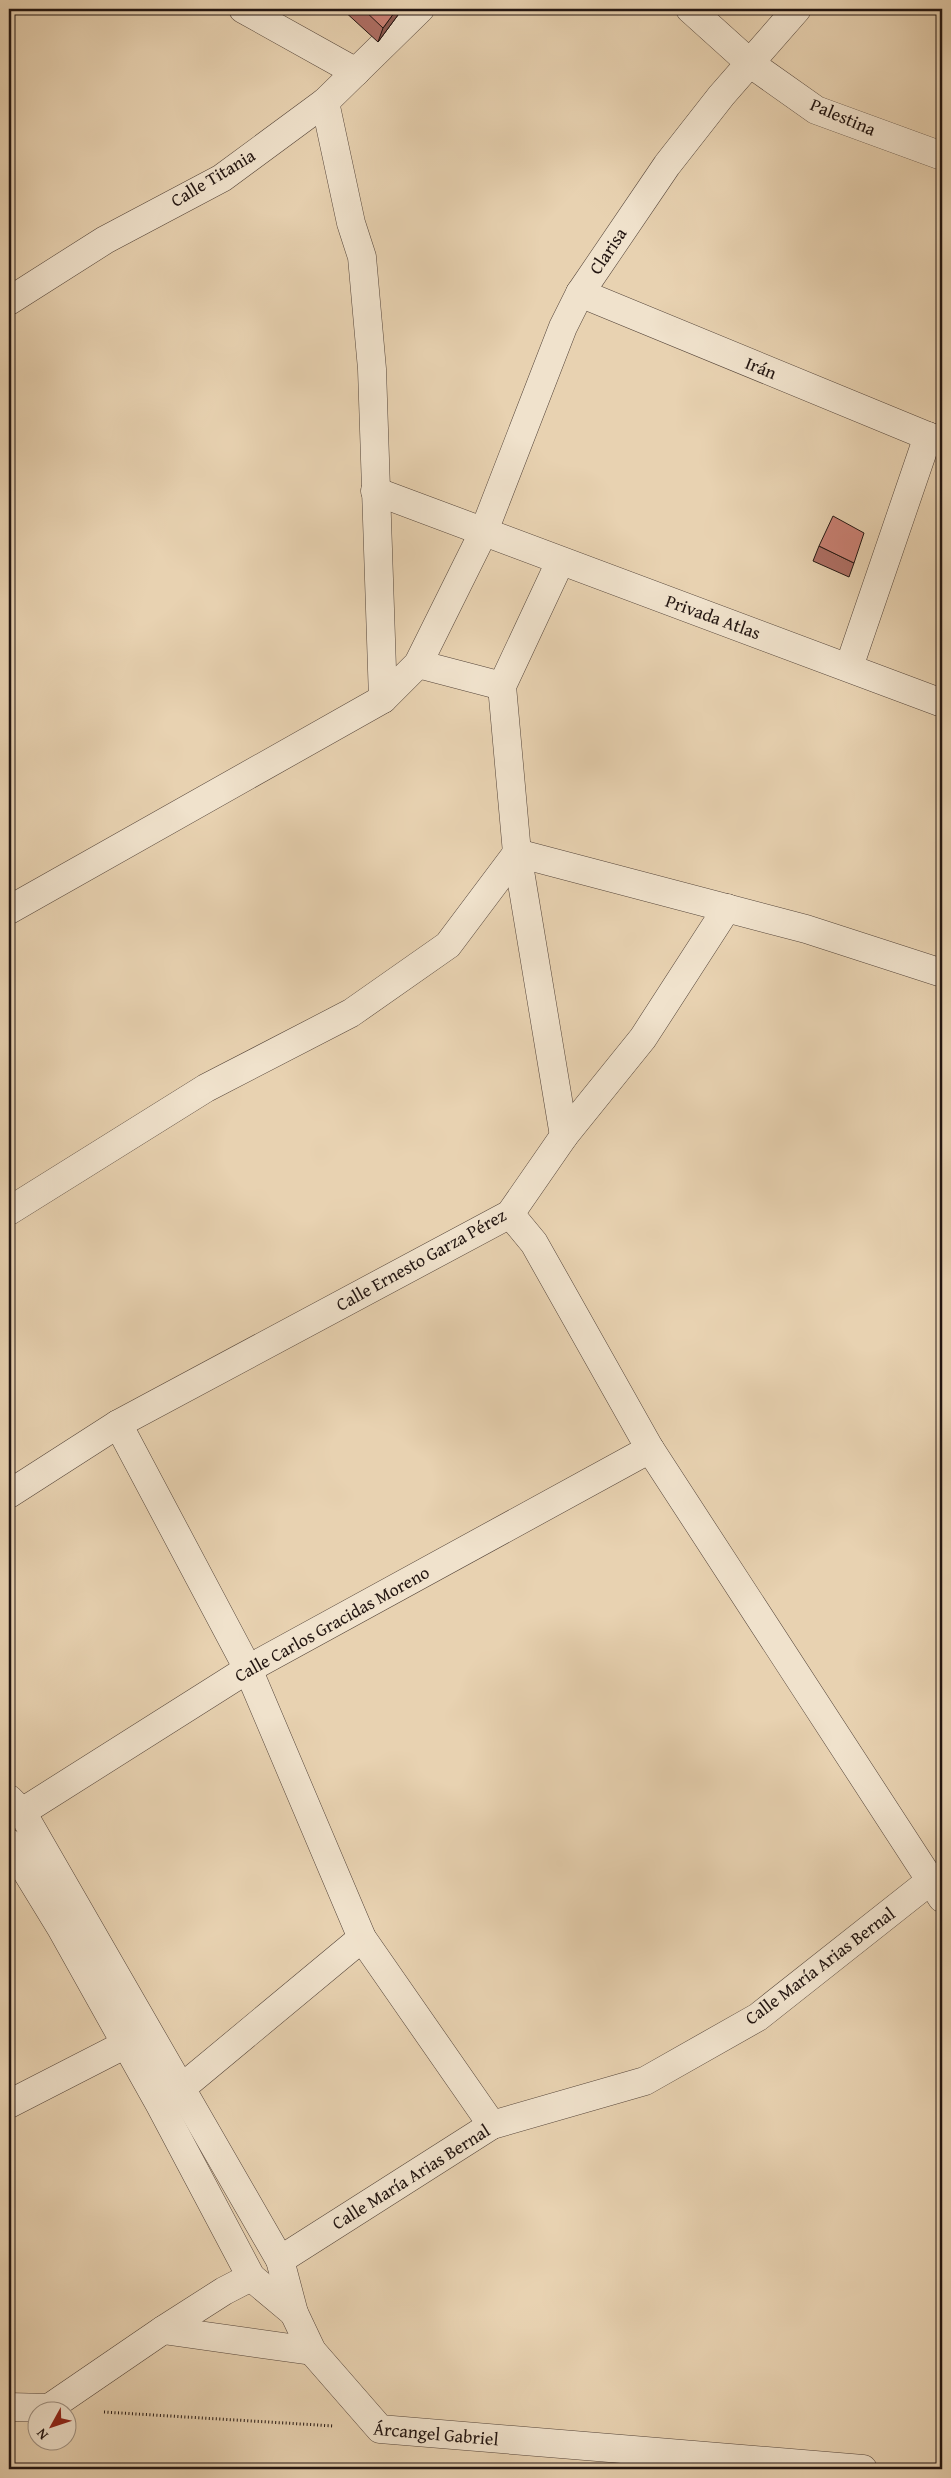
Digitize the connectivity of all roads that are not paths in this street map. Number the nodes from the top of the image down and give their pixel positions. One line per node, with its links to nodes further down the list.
1 (243, 9): 6 (street)
2 (420, 9): 6 (street, Calle Titania)
3 (690, 9): 5 (street, Palestina)
4 (797, 9): 5 (street, Clarisa)
5 (751, 64): 8 (street, Palestina); 9 (street, Clarisa)
6 (356, 72): 7 (street, Calle Titania)
7 (325, 102): 10 (street, Calle Titania); 12 (street)
8 (942, 156)
9 (580, 293): 11 (street, Irán); 13 (street, Clarisa)
10 (9, 301)
11 (935, 439): 16 (street)
12 (375, 491): 13 (street, Privada Atlas); 18 (street)
13 (484, 531): 14 (street, Privada Atlas); 15 (street, Clarisa)
14 (560, 562): 16 (street, Privada Atlas); 17 (street)
15 (418, 664): 17 (street); 18 (street, Clarisa)
16 (849, 667): 19 (street, Privada Atlas)
17 (502, 686): 20 (street)
18 (383, 698): 22 (street, Clarisa)
19 (942, 703)
20 (517, 853): 21 (street); 24 (street); 25 (street)
21 (728, 908): 23 (street); 24 (street, Calle Ernesto Garza Pérez)
22 (9, 910)
23 (942, 972)
24 (564, 1136): 26 (street, Calle Ernesto Garza Pérez)
25 (9, 1211)
26 (510, 1214): 27 (street, Calle Ernesto Garza Pérez); 28 (street)
27 (118, 1424): 29 (street, Calle Ernesto Garza Pérez); 30 (street)
28 (650, 1448): 30 (street, Calle Carlos Gracidas Moreno); 33 (street)
29 (9, 1494)
30 (248, 1669): 31 (street, Calle Carlos Gracidas Moreno); 35 (street)
31 (15, 1806): 34 (street)
32 (9, 1843): 34 (street)
33 (936, 1890): 39 (street, Calle María Arias Bernal)
34 (71, 1922): 36 (street); 37 (street)
35 (362, 1938): 37 (street); 39 (street)
36 (126, 2044): 37 (street); 38 (street)
37 (171, 2097): 40 (street); 41 (street)
38 (9, 2104)
39 (492, 2125): 40 (street, Calle María Arias Bernal)
40 (280, 2260): 42 (street)
41 (251, 2278): 42 (street); 43 (street)
42 (294, 2313): 44 (street)
43 (162, 2330): 44 (street); 45 (street)
44 (312, 2351): 46 (street, Árcangel Gabriel)
45 (9, 2407)
46 (804, 2467): 47 (street, Árcangel Gabriel)
47 (863, 2469)

